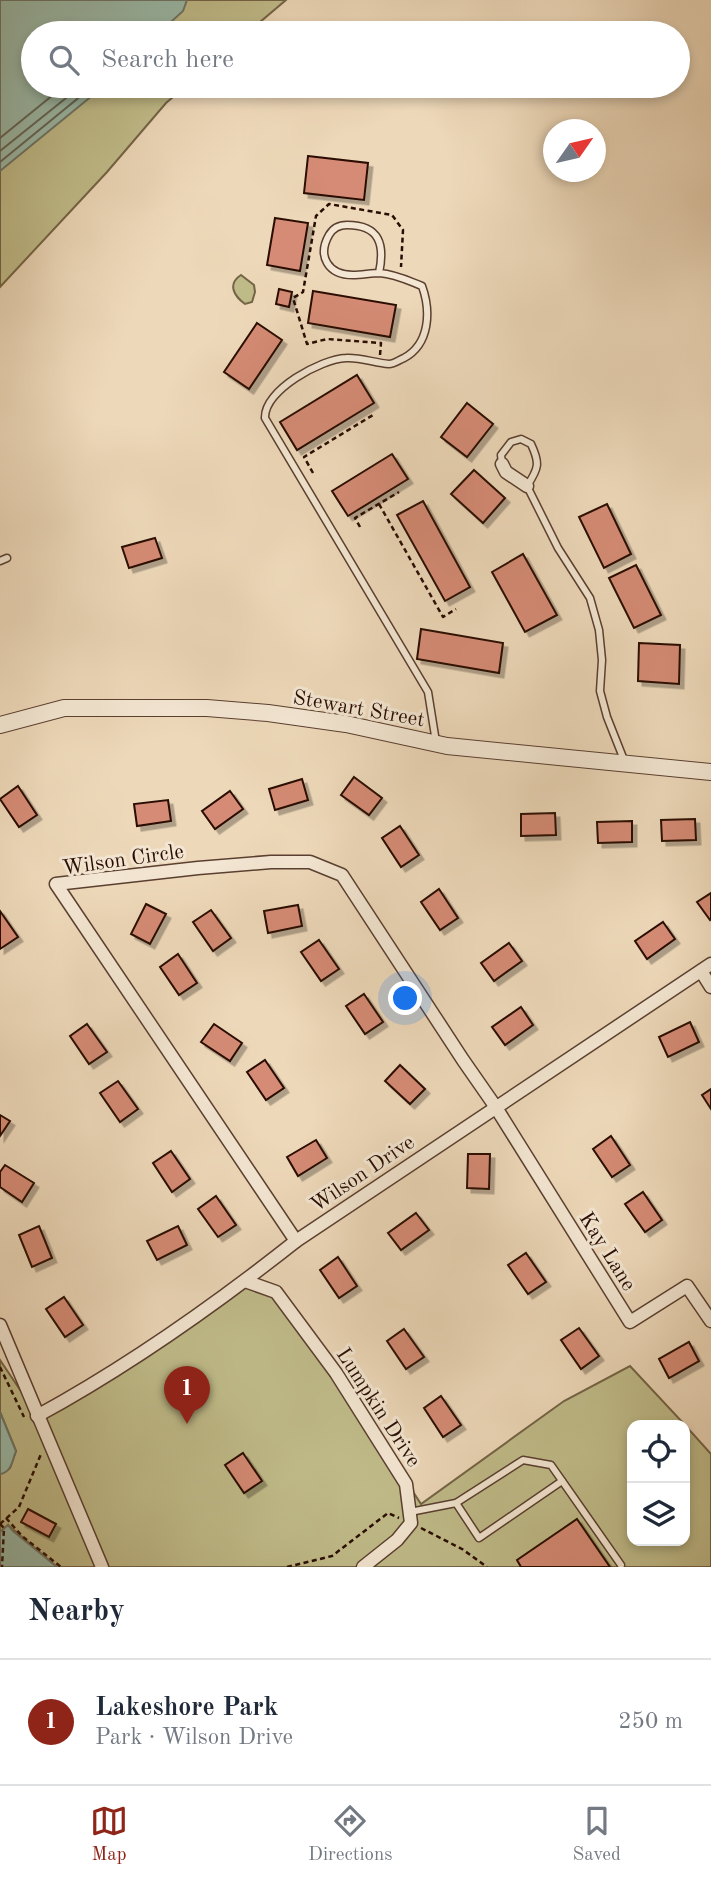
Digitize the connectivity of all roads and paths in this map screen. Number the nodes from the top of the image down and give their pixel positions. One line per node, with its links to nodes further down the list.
1 (379, 273): 1 (lane); 2 (lane)
2 (400, 278): 3 (lane); 3 (path)
3 (379, 362): 13 (lane)
4 (373, 415): 6 (path)
5 (502, 464): 7 (street); 7 (lane)
6 (313, 473)
7 (527, 486): 14 (lane)
8 (400, 492): 9 (path)
9 (379, 504): 10 (path); 11 (path)
10 (360, 527)
11 (456, 609)
12 (0, 725): 13 (street, Stewart Street)
13 (436, 744): 14 (street, Stewart Street)
14 (625, 762): 15 (street, Stewart Street)
15 (711, 772)
16 (706, 968): 17 (street); 18 (street, Wilson Drive)
17 (711, 987)
18 (495, 1106): 19 (street, Wilson Drive); 19 (street, Wilson Circle); 21 (street, Kay Lane)
19 (296, 1241): 20 (street, Wilson Drive)
20 (246, 1281): 23 (street, Wilson Drive); 27 (street, Lumpkin Drive)
21 (711, 1321)
22 (0, 1325): 23 (street)
23 (37, 1416): 33 (street)
24 (41, 1454): 28 (path)
25 (562, 1481): 26 (lane); 26 (lane); 30 (lane)
26 (456, 1503): 27 (lane)
27 (410, 1512): 34 (street)
28 (6, 1518): 29 (path); 32 (path)
29 (0, 1524): 31 (path)
30 (621, 1565)
31 (2, 1567)
32 (61, 1567)
33 (102, 1567)
34 (363, 1567)

